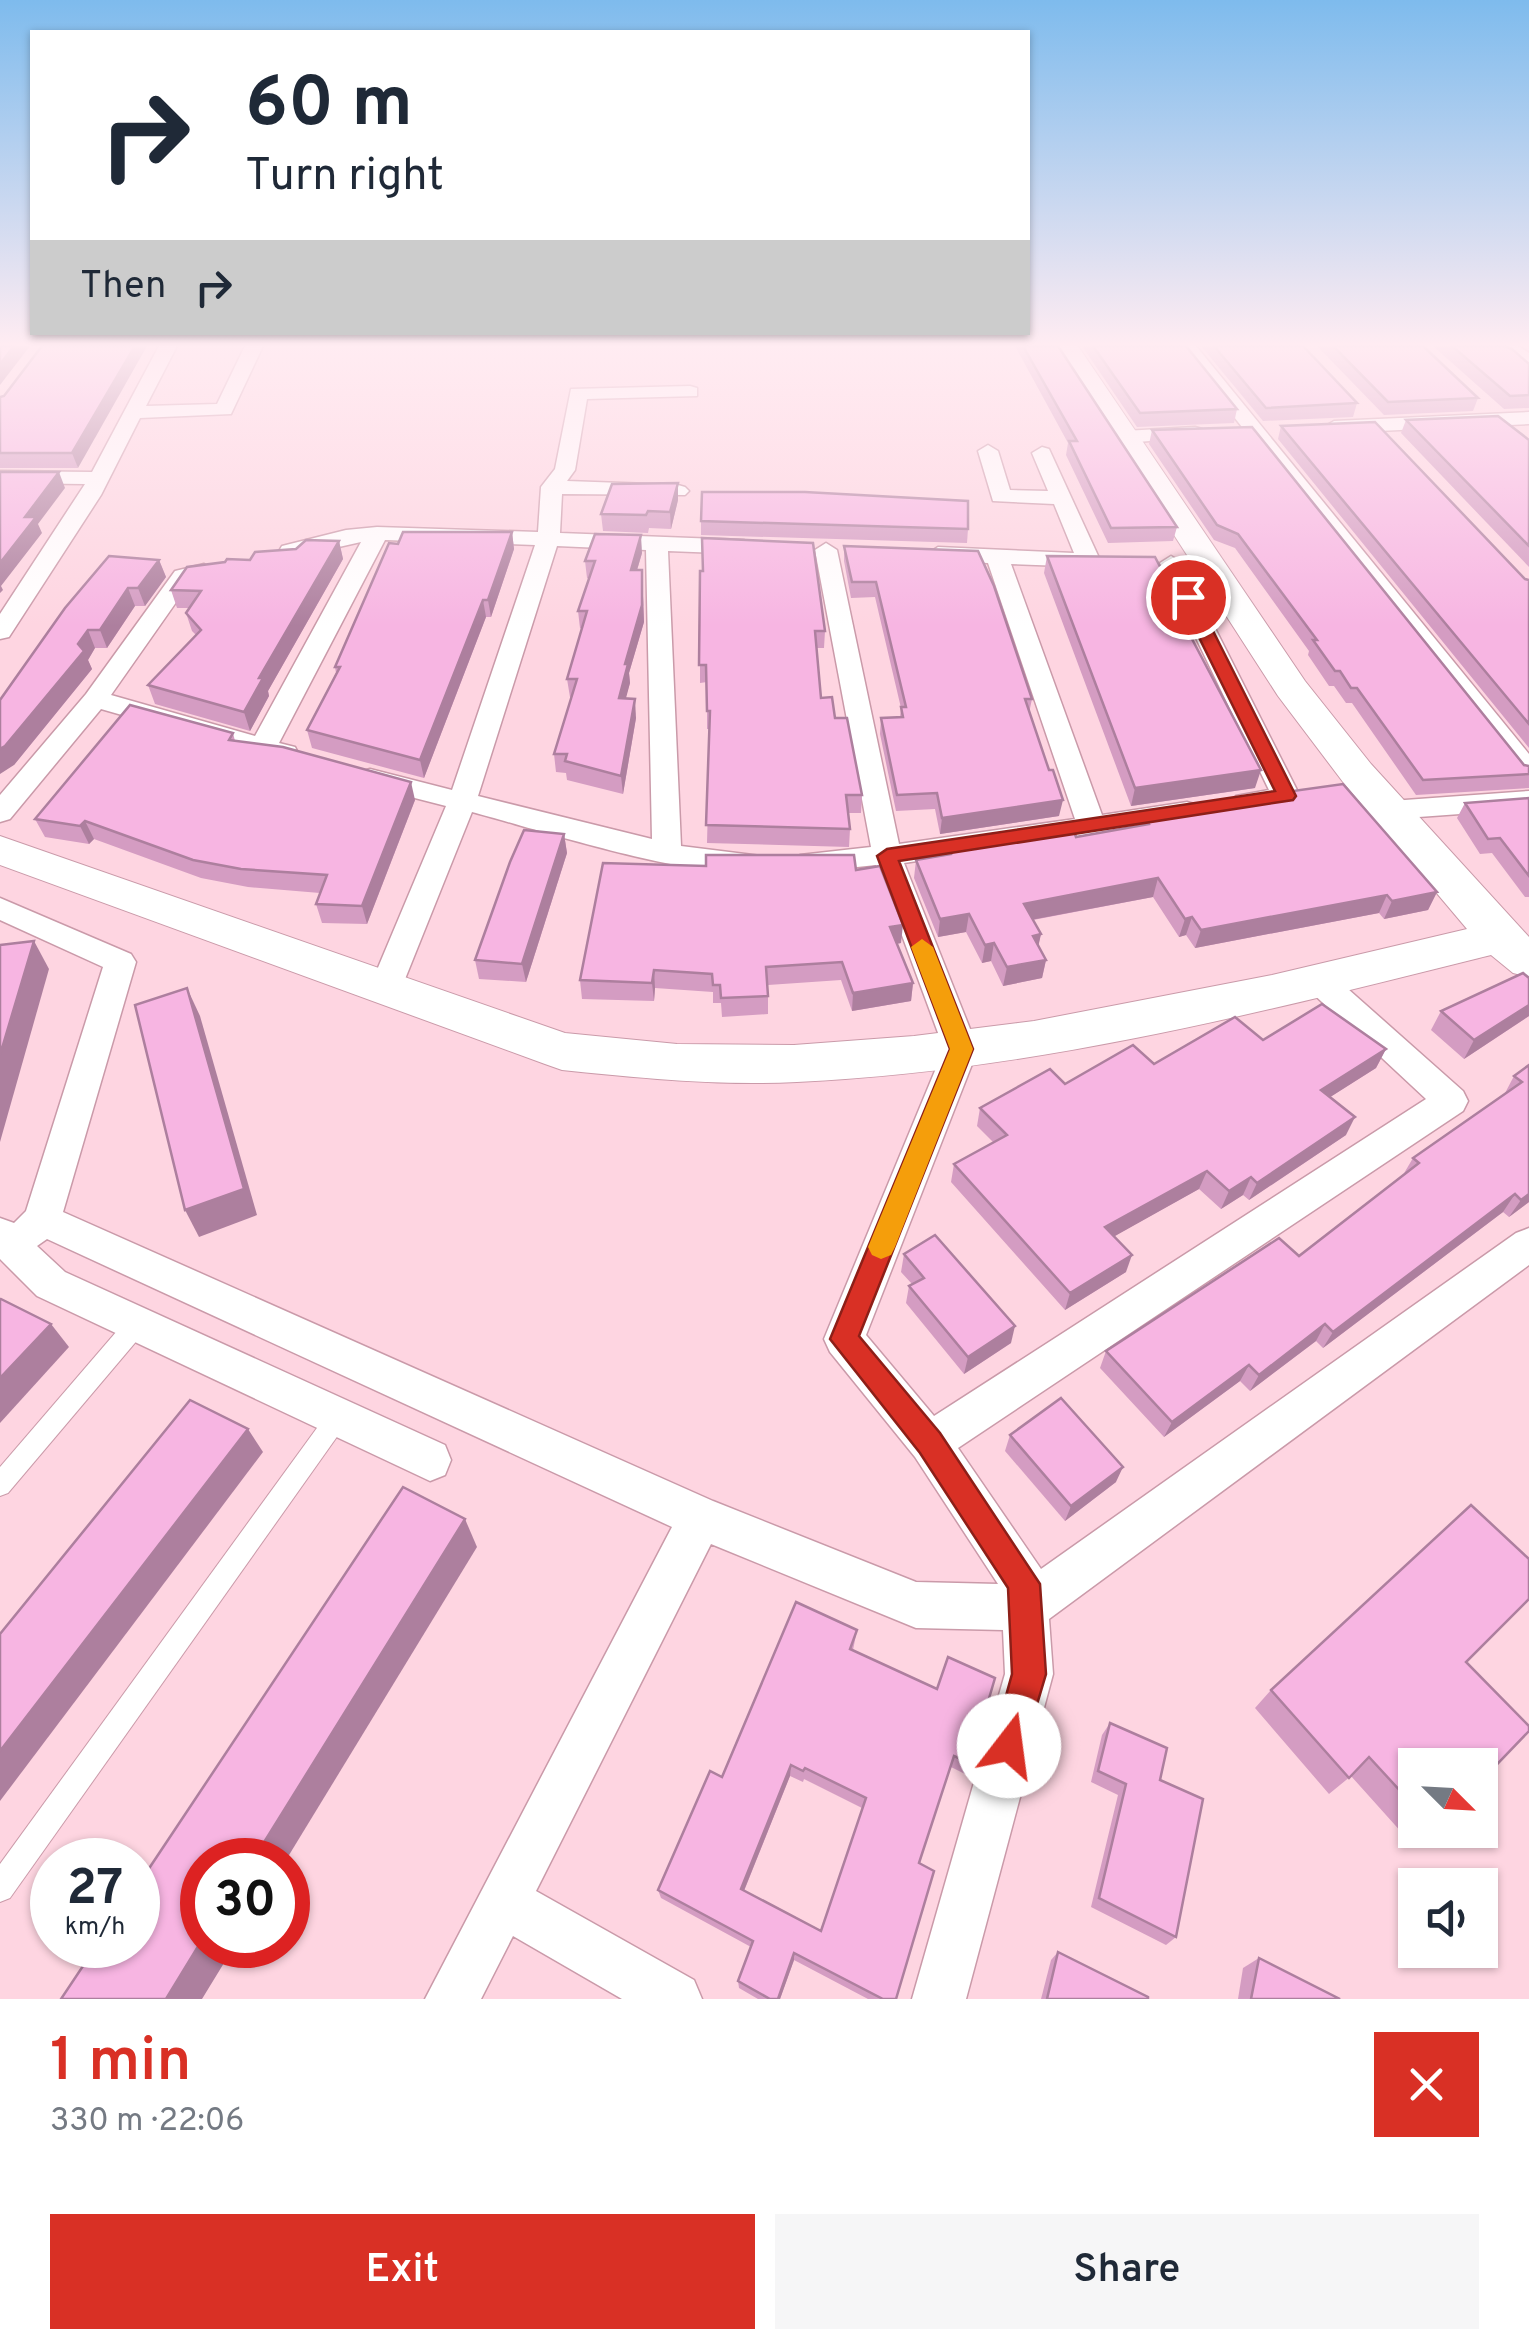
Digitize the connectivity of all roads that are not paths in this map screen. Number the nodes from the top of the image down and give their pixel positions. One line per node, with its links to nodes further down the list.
1 (120, 439): 10 (street)
2 (570, 439): 11 (street)
3 (1126, 439): 22 (street)
4 (1253, 439): 29 (street)
5 (1390, 439): 7 (street)
6 (988, 451): 13 (street)
7 (1402, 452)
8 (1042, 454): 13 (street)
9 (0, 478): 10 (street)
10 (99, 478): 24 (street)
11 (552, 487): 12 (street); 15 (street)
12 (678, 491)
13 (1061, 498): 21 (street)
14 (378, 534): 15 (street); 19 (street); 26 (street)
15 (548, 539): 16 (street); 31 (street)
16 (657, 543): 17 (street); 36 (street)
17 (770, 548)
18 (826, 550): 37 (street)
19 (274, 554)
20 (921, 554): 21 (street)
21 (997, 556): 34 (street)
22 (1209, 565): 32 (street); 34 (street)
23 (220, 568): 25 (street)
24 (0, 632)
25 (94, 699): 26 (street); 33 (street)
26 (263, 747): 27 (street)
27 (314, 762)
28 (348, 772): 31 (street)
29 (1529, 772)
30 (1529, 800): 32 (street)
31 (462, 801): 36 (street); 41 (street)
32 (1391, 810): 39 (street)
33 (0, 813)
34 (1091, 825): 37 (street)
35 (0, 850): 41 (street)
36 (667, 852): 37 (street)
37 (887, 856): 42 (street)
38 (0, 908): 43 (street)
39 (1519, 944): 40 (street)
40 (1320, 981): 42 (street); 47 (street)
41 (384, 989): 42 (street)
42 (962, 1049): 47 (street)
43 (19, 1233): 45 (street); 50 (street)
44 (1529, 1244): 51 (street)
45 (137, 1324): 46 (street); 49 (lane)
46 (338, 1417): 48 (street); 52 (lane)
47 (930, 1443): 51 (street)
48 (430, 1460)
49 (0, 1484)
50 (701, 1518): 51 (street); 53 (street)
51 (1025, 1608): 56 (street)
52 (0, 1888)
53 (502, 1902): 54 (street); 55 (street)
54 (452, 1999)
55 (675, 1999)
56 (940, 1999)

